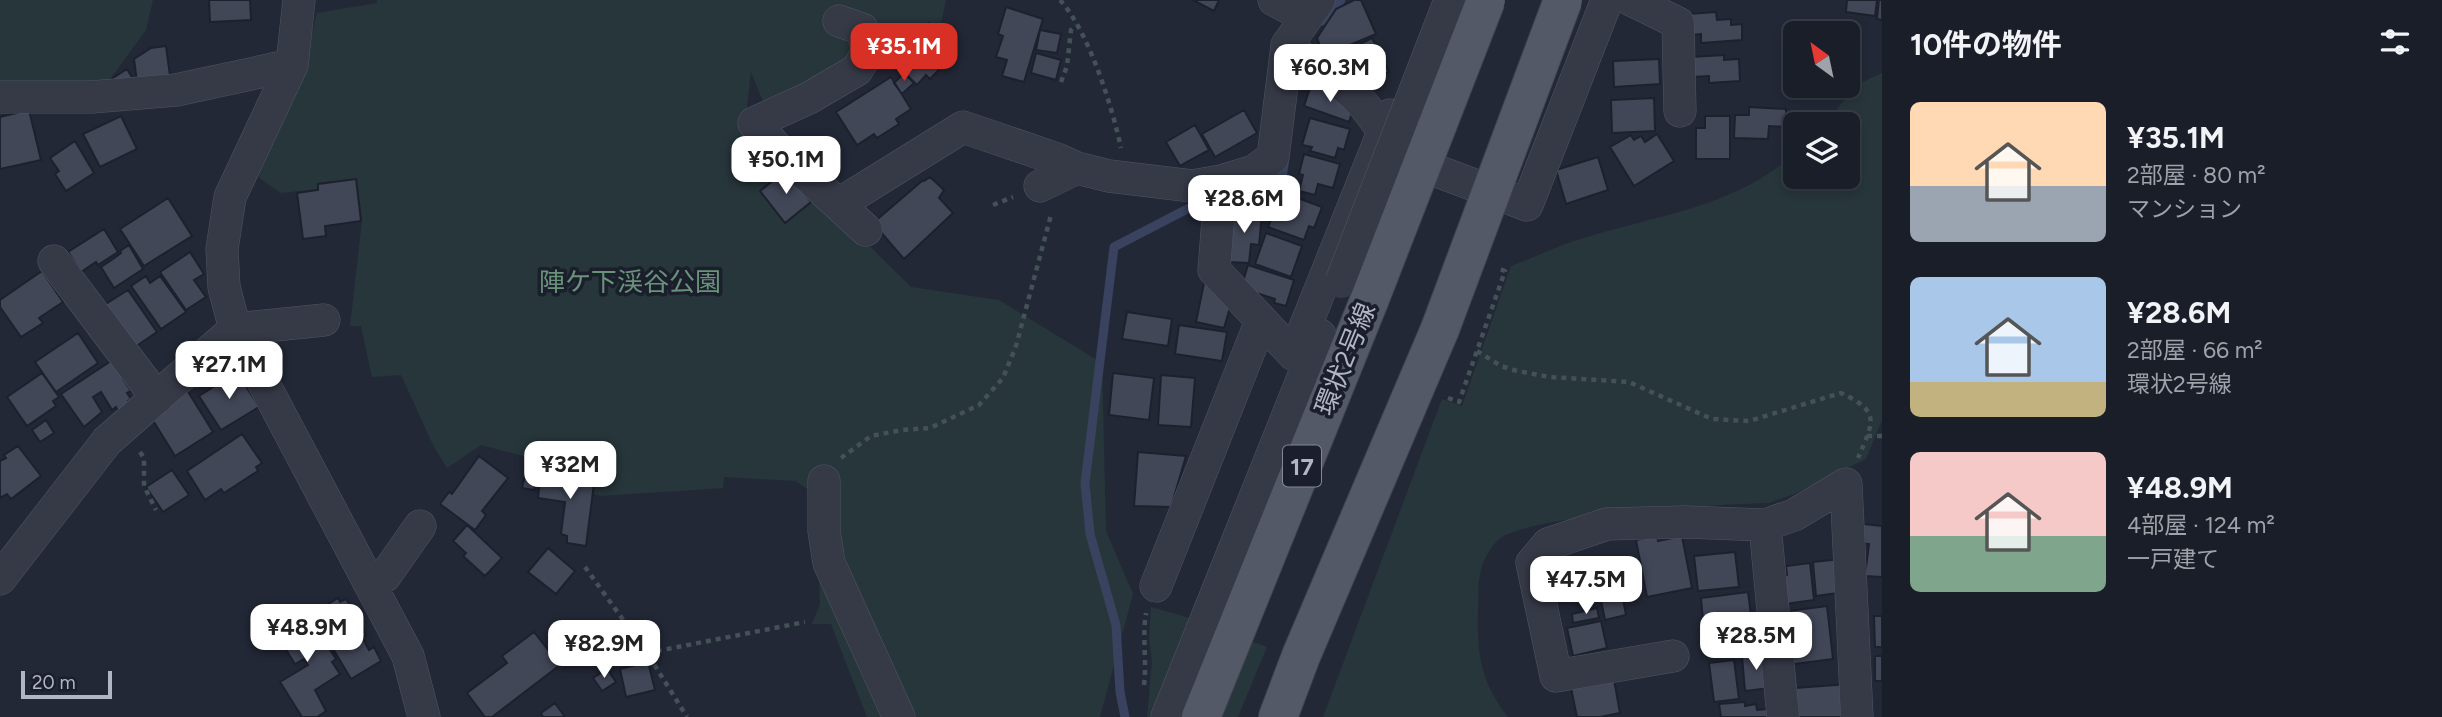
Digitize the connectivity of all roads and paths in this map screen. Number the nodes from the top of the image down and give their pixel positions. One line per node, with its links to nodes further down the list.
1 (299, 0): 15 (street)
2 (1060, 0): 13 (path)
3 (1274, 0): 11 (street)
4 (1436, 0): 19 (street)
5 (1450, 0): 27 (street, bridge)
6 (1486, 0): 27 (main road, 環状2号線 / 17, bridge)
7 (1563, 0): 31 (main road, bridge)
8 (1581, 0): 31 (street)
9 (1606, 0): 19 (street)
10 (1631, 0): 18 (street)
11 (1312, 9): 14 (street)
12 (839, 21): 24 (street)
13 (1076, 25): 16 (path); 21 (path)
14 (1297, 53): 19 (street); 22 (street)
15 (292, 65): 17 (street); 30 (street)
16 (1061, 82)
17 (0, 97)
18 (1680, 111)
19 (1380, 140): 29 (street)
20 (1077, 168): 21 (street); 23 (street); 24 (street)
21 (1116, 177): 22 (street)
22 (1220, 191): 29 (street)
23 (1046, 200): 37 (path)
24 (839, 204): 25 (street)
25 (866, 230)
26 (54, 261): 33 (street)
27 (1355, 292): 47 (main road, 環状2号線 / 17)
28 (324, 320): 30 (street)
29 (1261, 321): 45 (street)
30 (235, 329): 33 (street); 44 (street)
31 (1457, 339): 32 (street); 35 (path); 56 (main road)
32 (1434, 392)
33 (157, 398): 34 (street)
34 (121, 429): 39 (path); 43 (street)
35 (1867, 436): 36 (path); 38 (path)
36 (1882, 436)
37 (824, 481): 53 (street)
38 (1846, 484): 40 (street); 58 (street)
39 (156, 510)
40 (1766, 525): 49 (street); 57 (street)
41 (420, 526): 44 (street)
42 (585, 567): 48 (path)
43 (0, 579)
44 (372, 586): 51 (street)
45 (1156, 586): 50 (path)
46 (805, 622): 48 (path)
47 (1220, 626): 54 (street); 55 (main road, 環状2号線 / 17)
48 (647, 653): 52 (path)
49 (1673, 656)
50 (1144, 695)
51 (424, 717)
52 (687, 717)
53 (899, 717)
54 (1167, 717)
55 (1201, 717)
56 (1278, 717)
57 (1783, 717)
58 (1857, 717)

